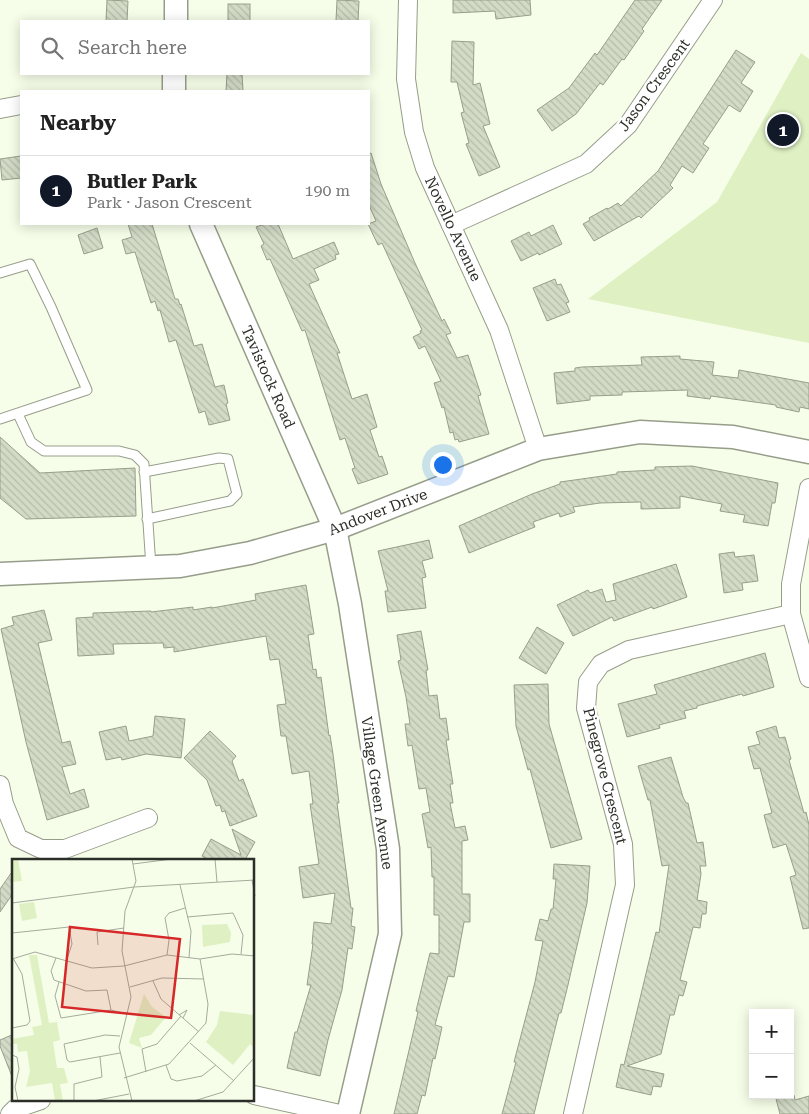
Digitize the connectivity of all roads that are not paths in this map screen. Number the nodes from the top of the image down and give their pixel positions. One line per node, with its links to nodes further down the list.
1 (176, 0): 4 (street)
2 (408, 0): 10 (street, Novello Avenue)
3 (713, 0): 10 (street, Jason Crescent)
4 (176, 20)
5 (174, 75): 6 (street)
6 (174, 90)
7 (20, 104): 8 (street)
8 (0, 109)
9 (201, 225): 19 (street, Tavistock Road)
10 (451, 225): 14 (street, Novello Avenue)
11 (0, 273): 12 (lane)
12 (18, 414): 13 (lane); 16 (lane)
13 (0, 419)
14 (538, 449): 15 (street, Andover Drive); 19 (street, Andover Drive)
15 (809, 452)
16 (144, 472): 18 (lane); 18 (lane)
17 (809, 488): 22 (street)
18 (148, 519): 20 (lane)
19 (335, 529): 20 (street, Andover Drive); 30 (street, Village Green Avenue)
20 (151, 567): 21 (street, Andover Drive)
21 (0, 574)
22 (791, 614): 23 (street); 31 (street, Pinegrove Crescent)
23 (809, 678)
24 (0, 784): 25 (street)
25 (148, 818)
26 (255, 1095): 29 (street)
27 (36, 1102): 28 (street)
28 (10, 1114)
29 (340, 1114)
30 (348, 1114)
31 (573, 1114)

